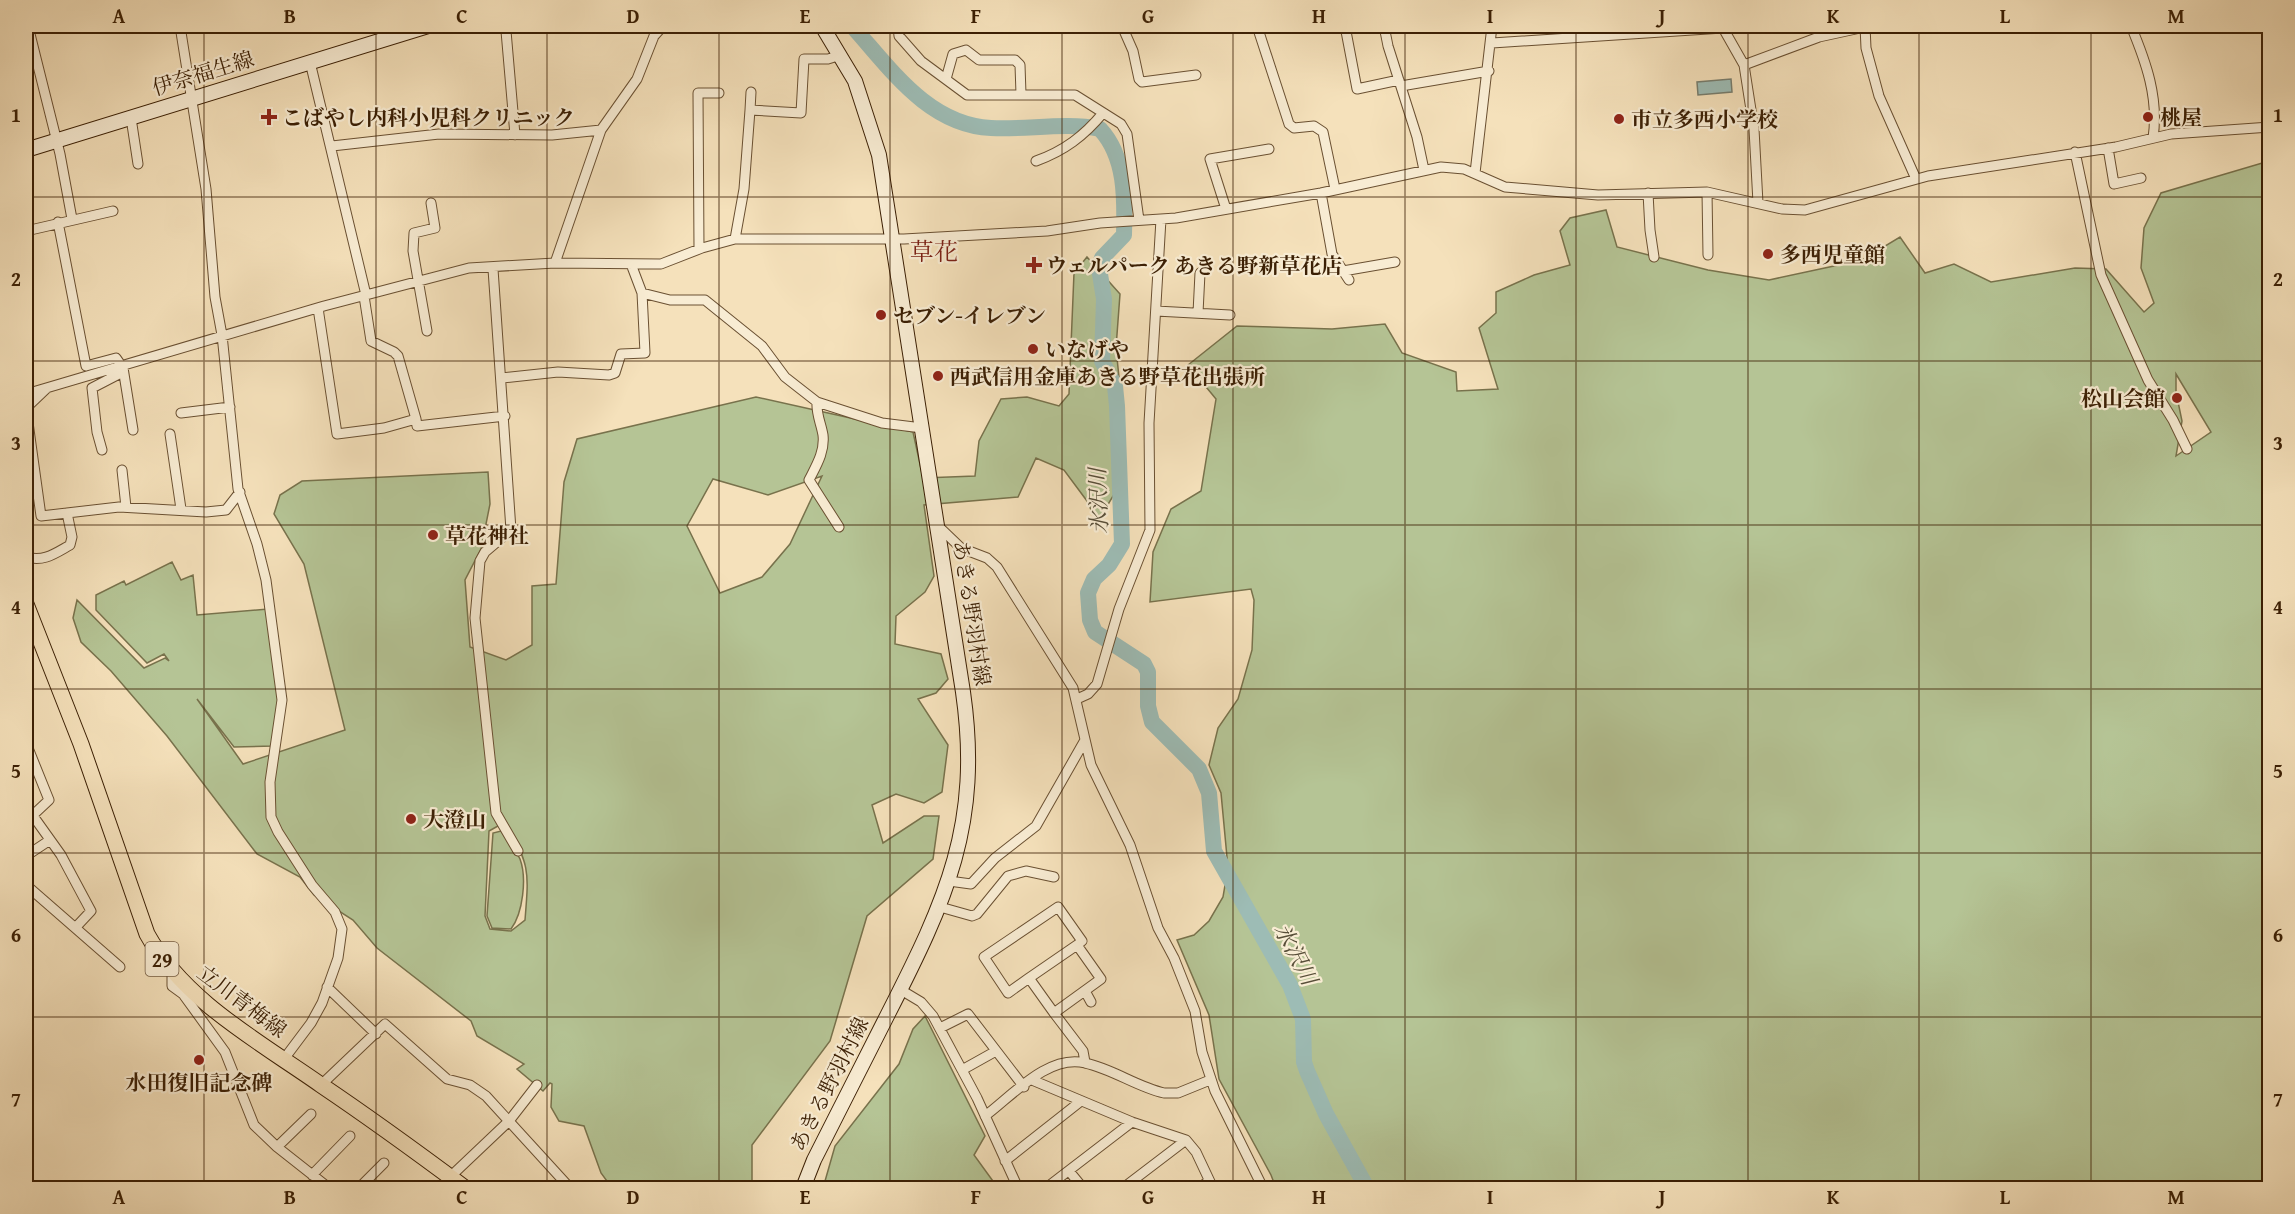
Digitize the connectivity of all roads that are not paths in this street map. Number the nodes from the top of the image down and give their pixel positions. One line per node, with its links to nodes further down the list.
1 (28, 26): 21 (street)
2 (180, 26): 31 (street)
3 (428, 26): 20 (main road, 伊奈福生線)
4 (663, 26): 36 (street)
5 (822, 26): 19 (main road, あきる野羽村線)
6 (898, 26): 26 (street)
7 (1122, 26): 25 (street)
8 (1257, 26): 51 (street)
9 (1330, 26): 27 (street)
10 (1384, 26): 27 (street)
11 (1492, 26): 18 (street)
12 (1584, 26): 17 (street)
13 (1865, 26): 22 (street); 50 (street)
14 (2131, 26): 38 (street)
15 (1722, 27): 17 (street); 22 (street)
16 (506, 31): 37 (street)
17 (1586, 37): 18 (street)
18 (1492, 43): 24 (street)
19 (841, 55): 32 (street); 65 (main road, あきる野羽村線)
20 (310, 62): 31 (main road, 伊奈福生線); 40 (street)
21 (37, 63): 23 (street); 39 (street)
22 (1744, 65): 56 (street)
23 (26, 66)
24 (1489, 71): 27 (street); 48 (street)
25 (1196, 75)
26 (946, 79): 30 (street); 30 (street)
27 (1400, 83): 47 (street)
28 (751, 92): 32 (street)
29 (719, 93): 66 (street)
30 (1021, 94): 33 (street)
31 (193, 99): 34 (main road, 伊奈福生線); 82 (street)
32 (750, 110): 64 (street)
33 (1104, 113): 45 (street); 61 (street)
34 (131, 117): 39 (main road, 伊奈福生線); 46 (street)
35 (2270, 127): 38 (street)
36 (601, 130): 37 (street); 70 (street)
37 (515, 135): 40 (street)
38 (2153, 138): 41 (street)
39 (56, 141): 43 (main road, 伊奈福生線); 59 (street)
40 (332, 146): 76 (street)
41 (2108, 148): 44 (street); 49 (street)
42 (1269, 149): 57 (street)
43 (26, 150)
44 (2075, 152): 50 (street); 95 (street)
45 (1036, 161)
46 (138, 164)
47 (1424, 170): 48 (street); 51 (street)
48 (1475, 173): 54 (street)
49 (2141, 178)
50 (1916, 179): 56 (street)
51 (1335, 189): 52 (street)
52 (1321, 192): 57 (street); 69 (street)
53 (1707, 192): 54 (street); 56 (street); 67 (street)
54 (1648, 194): 68 (street)
55 (431, 203): 74 (street)
56 (1758, 203)
57 (1226, 209): 60 (street)
58 (113, 211): 59 (street)
59 (72, 219): 62 (street)
60 (1161, 219): 61 (street); 78 (street)
61 (1135, 221): 65 (street)
62 (58, 222): 63 (street); 83 (street)
63 (26, 231)
64 (735, 239): 65 (street); 66 (street)
65 (893, 239): 92 (main road, あきる野羽村線)
66 (699, 249): 71 (street)
67 (1708, 255)
68 (1654, 257)
69 (1395, 262)
70 (555, 263): 71 (street); 72 (street)
71 (632, 264): 75 (street)
72 (493, 268): 74 (street); 84 (street)
73 (1200, 273): 79 (street)
74 (418, 280): 76 (street); 81 (street)
75 (642, 293): 84 (street); 87 (street)
76 (365, 296): 77 (street); 91 (street)
77 (318, 308): 82 (street); 91 (street)
78 (1156, 310): 79 (street); 106 (street)
79 (1198, 313): 80 (street)
80 (1230, 315)
81 (427, 331)
82 (222, 335): 83 (street); 88 (street)
83 (121, 365): 85 (street); 93 (street); 96 (street)
84 (502, 378): 90 (street)
85 (49, 387): 86 (street); 101 (street)
86 (26, 394)
87 (817, 402): 92 (street); 103 (street)
88 (230, 407): 89 (street); 98 (street)
89 (181, 413)
90 (505, 416): 91 (street); 113 (street)
91 (416, 419)
92 (922, 428): 102 (main road, あきる野羽村線)
93 (133, 430)
94 (170, 434): 100 (street)
95 (2187, 449)
96 (102, 450)
97 (122, 470): 99 (street)
98 (240, 492): 100 (street); 124 (street)
99 (126, 507): 100 (street); 101 (street)
100 (181, 509)
101 (67, 513): 104 (street)
102 (937, 525): 106 (street); 116 (main road, あきる野羽村線)
103 (839, 527)
104 (26, 557)
105 (26, 604): 122 (main road, 立川青梅線 / 29)
106 (1077, 699): 107 (street)
107 (1085, 740): 116 (street); 136 (street)
108 (26, 742): 109 (street)
109 (28, 756): 111 (street)
110 (26, 806): 111 (street)
111 (33, 815): 112 (street)
112 (50, 840): 114 (street); 119 (street)
113 (518, 851)
114 (26, 856)
115 (1054, 877): 118 (street)
116 (950, 881): 118 (main road, あきる野羽村線)
117 (26, 885): 119 (street)
118 (940, 907): 125 (main road, あきる野羽村線)
119 (76, 927): 121 (street)
120 (1077, 945): 123 (street); 123 (street); 126 (street)
121 (120, 967)
122 (172, 973): 132 (main road, 立川青梅線 / 29); 147 (street)
123 (1029, 978): 128 (street)
124 (327, 987): 130 (street); 132 (street)
125 (901, 990): 129 (street); 158 (main road, あきる野羽村線)
126 (1084, 991): 127 (street); 128 (street)
127 (1092, 1002)
128 (1054, 1012): 133 (street)
129 (939, 1028): 131 (street); 134 (street)
130 (376, 1034): 137 (street); 143 (street)
131 (996, 1051): 134 (street); 139 (street)
132 (285, 1059): 137 (main road, 立川青梅線 / 29)
133 (1085, 1062): 135 (street); 136 (street)
134 (962, 1070): 142 (street)
135 (1032, 1080): 139 (street); 140 (street)
136 (1210, 1080): 164 (street)
137 (321, 1085): 152 (main road, 立川青梅線 / 29)
138 (537, 1085): 143 (street)
139 (1024, 1087): 142 (street)
140 (1081, 1101): 144 (street); 148 (street)
141 (310, 1114): 147 (street)
142 (985, 1116): 148 (street)
143 (509, 1121): 152 (street); 157 (street)
144 (1132, 1122): 146 (street); 150 (street)
145 (350, 1136): 151 (street)
146 (1186, 1140): 153 (street); 162 (street)
147 (277, 1147): 151 (street)
148 (1005, 1161): 159 (street)
149 (384, 1163): 155 (street)
150 (1069, 1171): 160 (street); 161 (street)
151 (312, 1175): 154 (street)
152 (450, 1177): 156 (main road, 立川青梅線 / 29)
153 (1211, 1185): 163 (street)
154 (329, 1188)
155 (359, 1188)
156 (465, 1188)
157 (570, 1188)
158 (803, 1188)
159 (1018, 1188)
160 (1046, 1188)
161 (1083, 1188)
162 (1123, 1188)
163 (1199, 1188)
164 (1263, 1188)

